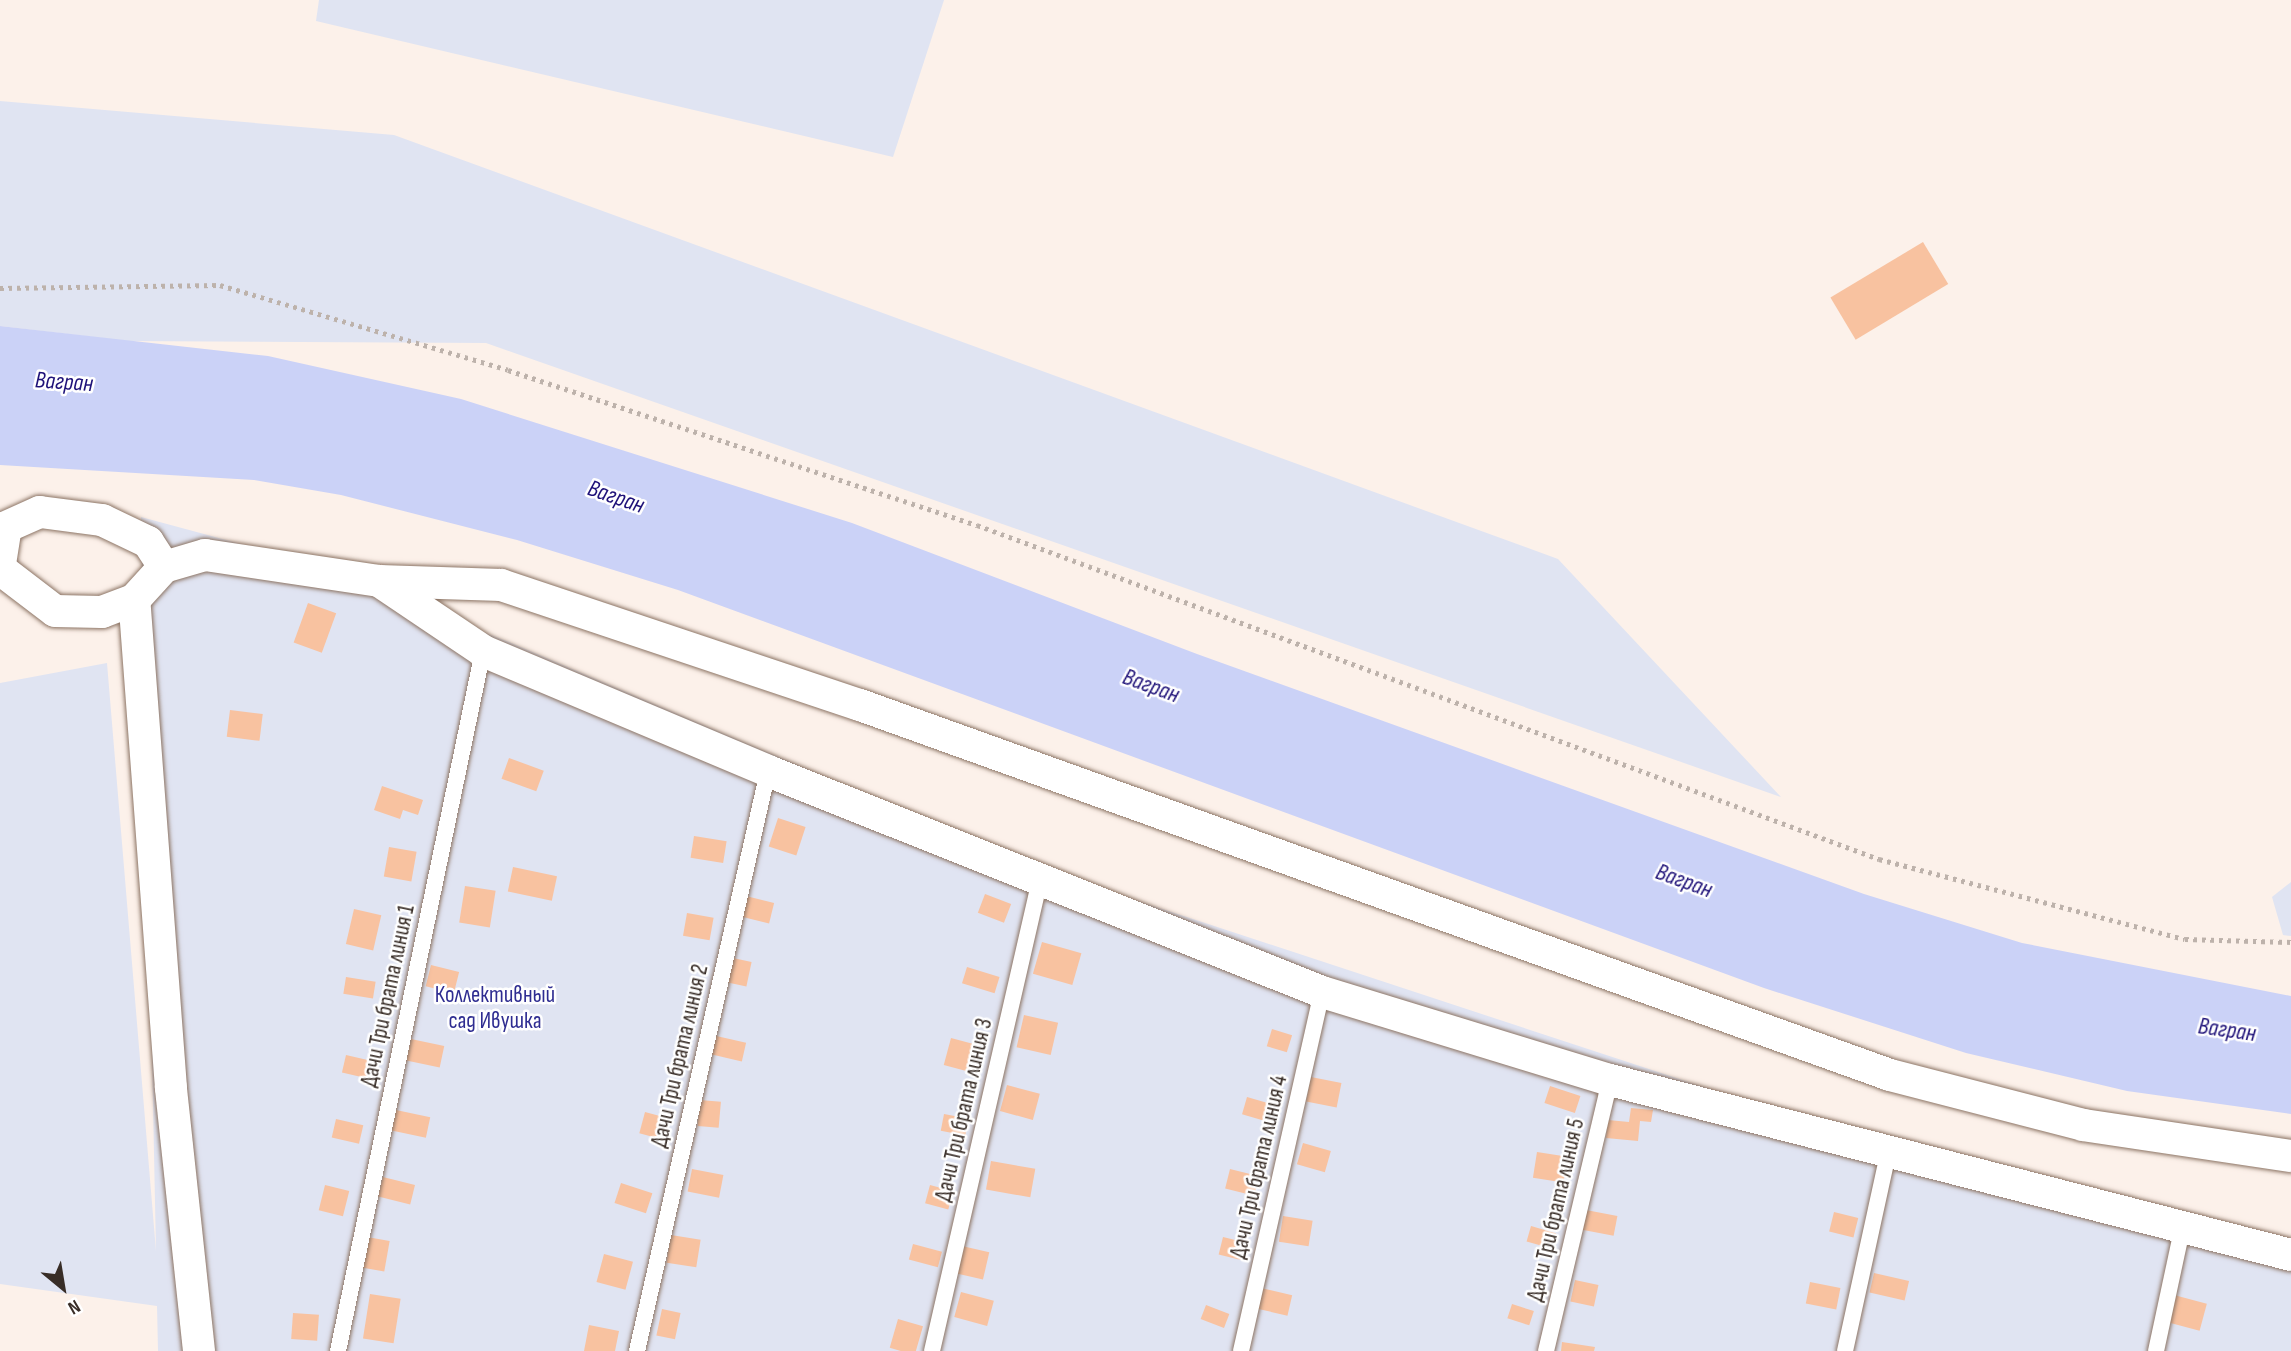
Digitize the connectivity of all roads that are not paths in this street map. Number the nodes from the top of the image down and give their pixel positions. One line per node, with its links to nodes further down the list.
1 (0, 566): 2 (street); 4 (street)
2 (164, 567): 3 (street); 4 (street)
3 (379, 581): 5 (street); 11 (street)
4 (134, 600): 14 (street)
5 (483, 651): 6 (street); 15 (lane, Дачи Три брата линия 1)
6 (768, 771): 7 (street); 16 (lane, Дачи Три брата линия 2)
7 (1040, 879): 8 (street); 17 (lane, Дачи Три брата линия 3)
8 (1322, 992): 9 (street); 18 (lane, Дачи Три брата линия 4)
9 (1610, 1080): 10 (street); 19 (lane, Дачи Три брата линия 5)
10 (1888, 1153): 12 (street); 20 (lane)
11 (2291, 1156)
12 (2182, 1230): 13 (street); 21 (lane)
13 (2291, 1255)
14 (199, 1351)
15 (338, 1351)
16 (637, 1351)
17 (932, 1351)
18 (1241, 1351)
19 (1546, 1351)
20 (1845, 1351)
21 (2156, 1351)

